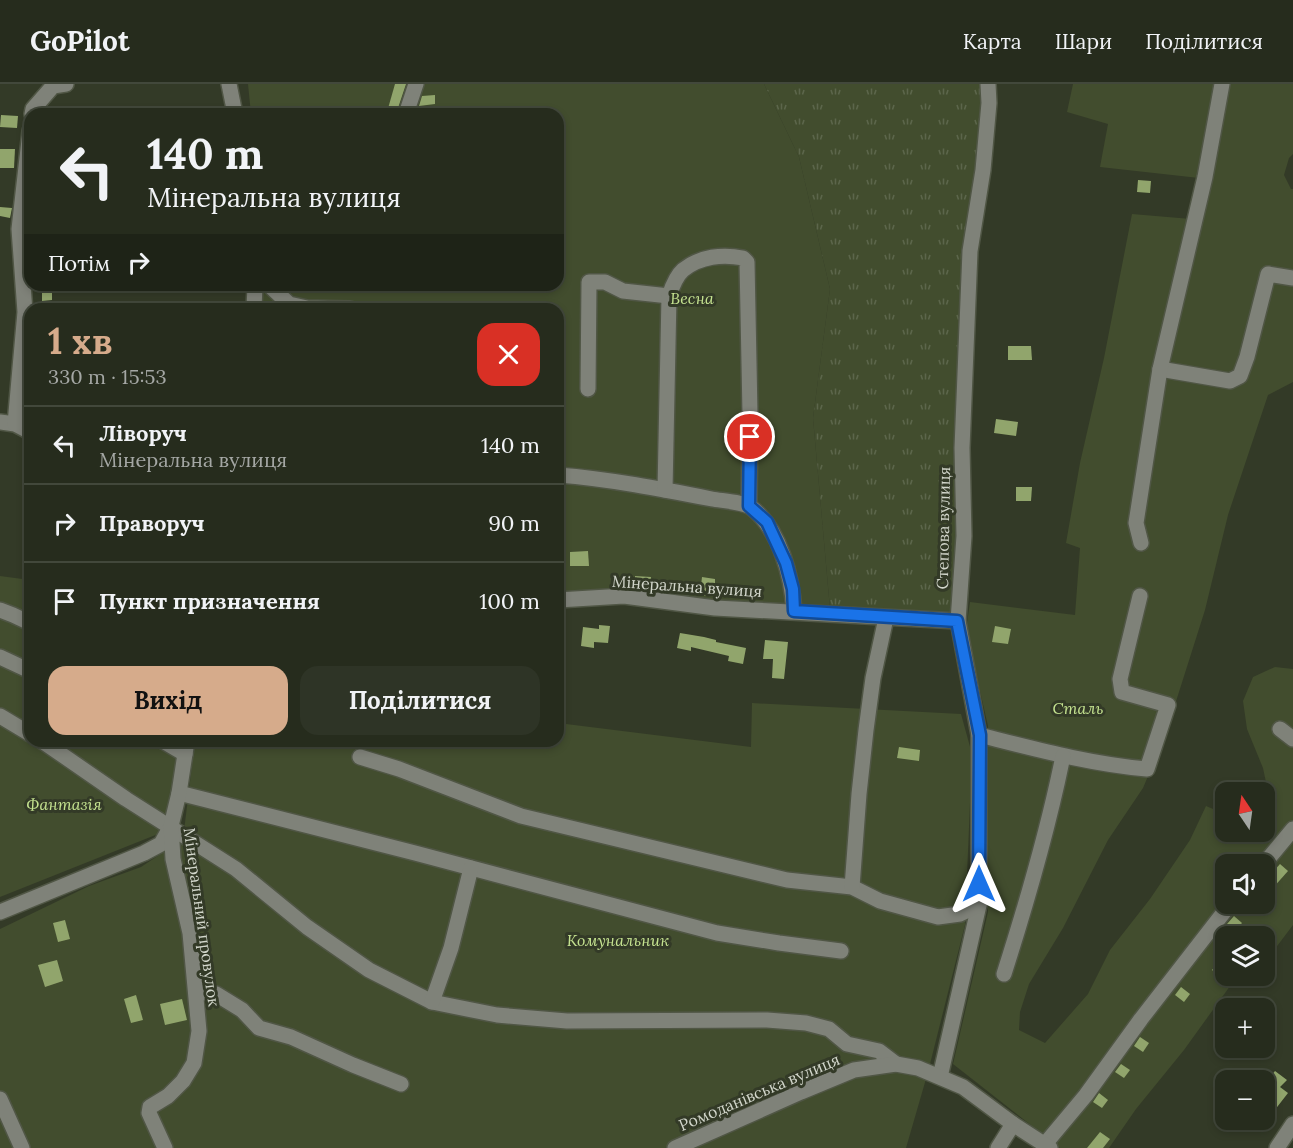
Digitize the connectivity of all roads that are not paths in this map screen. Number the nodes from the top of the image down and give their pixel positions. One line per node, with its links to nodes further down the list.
1 (66, 84): 6 (street)
2 (229, 84): 7 (street)
3 (416, 84): 8 (street)
4 (988, 84): 30 (street, Степова вулиця)
5 (1222, 84): 16 (street)
6 (34, 108)
7 (234, 108)
8 (408, 108)
9 (24, 184): 13 (street)
10 (1293, 278): 16 (street)
11 (276, 291): 14 (street)
12 (669, 296): 17 (street); 21 (street); 22 (street)
13 (24, 303)
14 (289, 303)
15 (24, 318): 18 (street)
16 (1160, 369): 23 (street)
17 (588, 389)
18 (7, 423): 19 (street)
19 (24, 430)
20 (564, 475): 21 (street)
21 (665, 490): 22 (street)
22 (749, 506): 27 (street)
23 (1141, 543)
24 (1140, 596): 40 (street)
25 (564, 600): 27 (street, Мінеральна вулиця)
26 (0, 610): 29 (street)
27 (794, 611): 28 (street, Мінеральна вулиця)
28 (886, 618): 30 (street, Мінеральна вулиця); 47 (street)
29 (24, 620)
30 (957, 621): 36 (street, Степова вулиця)
31 (0, 657): 32 (street)
32 (24, 667)
33 (0, 716): 35 (street)
34 (1280, 729): 37 (street)
35 (24, 730)
36 (980, 735): 40 (street); 48 (street, Степова вулиця)
37 (1293, 739)
38 (51, 747): 43 (street)
39 (186, 748): 42 (street, Мінеральний провулок)
40 (1063, 756): 52 (street)
41 (360, 758): 47 (street)
42 (179, 793): 43 (street, Мінеральний провулок); 46 (street)
43 (171, 826): 49 (street); 53 (street, Мінеральний провулок); 54 (street)
44 (1293, 829): 45 (street)
45 (1272, 854)
46 (471, 868): 51 (street); 54 (street)
47 (852, 887): 48 (street)
48 (979, 905): 56 (street, Степова вулиця)
49 (0, 912)
50 (1222, 914): 61 (street)
51 (841, 951)
52 (1004, 974)
53 (196, 992): 57 (street); 63 (street, Мінеральний провулок)
54 (432, 1002): 55 (street)
55 (896, 1064): 56 (street, Ромоданівська вулиця); 64 (street, Ромоданівська вулиця)
56 (940, 1077): 59 (street, Ромоданівська вулиця)
57 (401, 1084)
58 (0, 1099): 62 (street)
59 (1012, 1124): 61 (street, Ромоданівська вулиця); 65 (street)
60 (1293, 1124): 66 (street)
61 (1047, 1146)
62 (22, 1148)
63 (165, 1148)
64 (675, 1148)
65 (998, 1148)
66 (1277, 1148)

